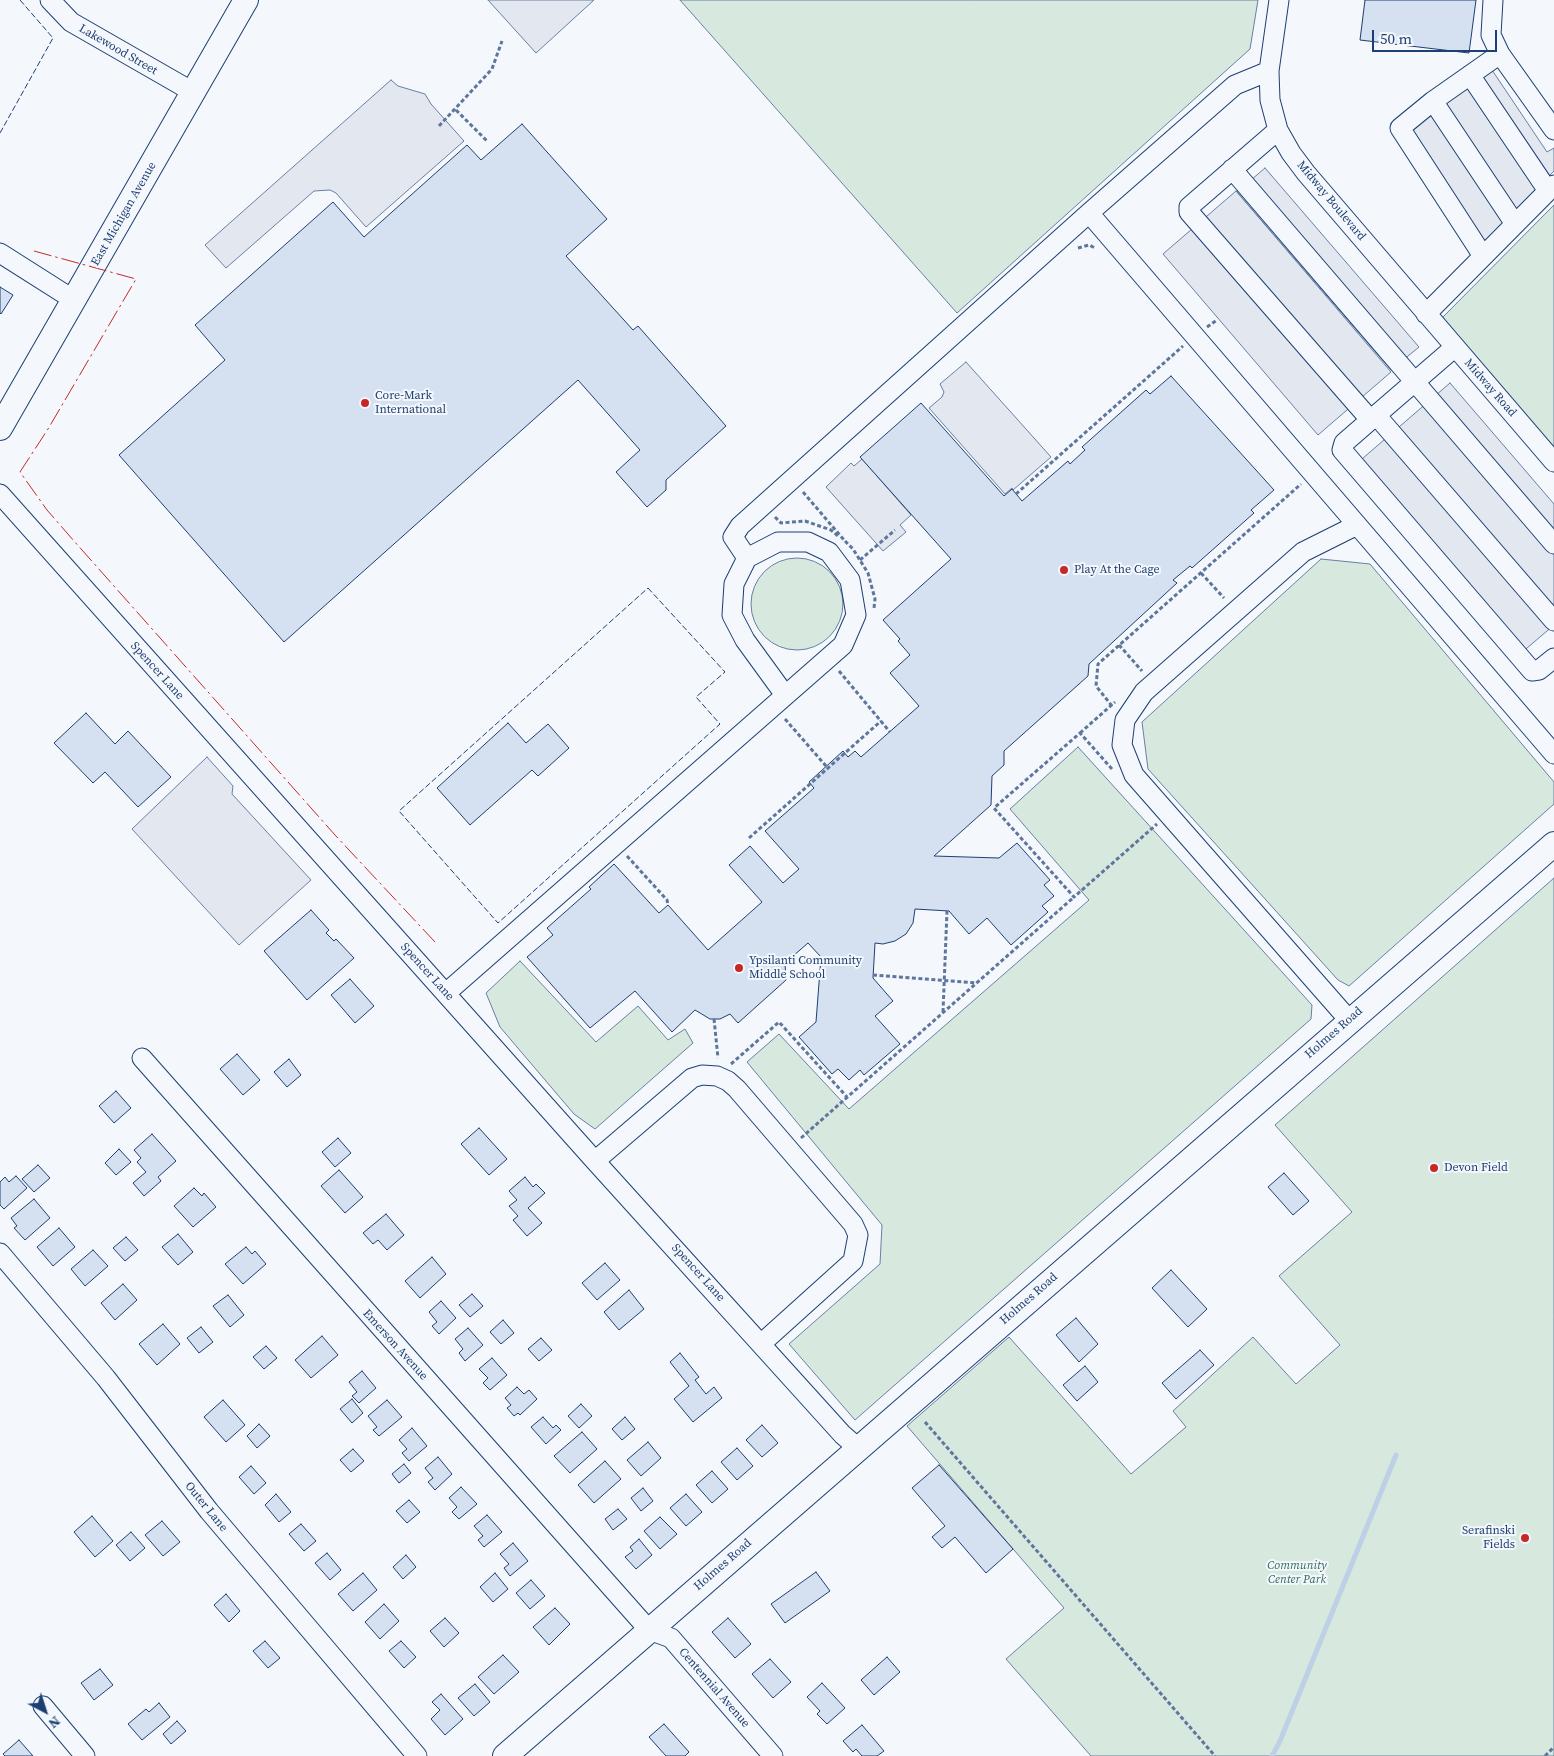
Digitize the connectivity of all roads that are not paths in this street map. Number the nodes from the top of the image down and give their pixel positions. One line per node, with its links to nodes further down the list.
1 (50, 0): 8 (street, Lakewood Street)
2 (246, 0): 8 (main road, East Michigan Avenue)
3 (1279, 0): 6 (street, Midway Boulevard)
4 (1493, 0): 5 (street)
5 (1500, 54): 7 (street); 11 (street)
6 (1269, 71): 10 (street, Midway Boulevard); 14 (street)
7 (1470, 75): 9 (street); 13 (street)
8 (194, 92): 18 (main road, East Michigan Avenue)
9 (1433, 101): 15 (street); 17 (street)
10 (1278, 130): 12 (street); 19 (street, Midway Boulevard)
11 (1554, 130)
12 (1232, 168): 21 (street); 22 (street)
13 (1551, 188): 15 (street)
14 (1089, 212): 26 (street); 28 (street)
15 (1516, 224): 17 (street)
16 (0, 253): 18 (street)
17 (1484, 256): 19 (street)
18 (74, 300): 23 (main road, East Michigan Avenue)
19 (1426, 314): 20 (street, Midway Road)
20 (1455, 347): 21 (street); 24 (street, Midway Road)
21 (1414, 382): 22 (street); 27 (street)
22 (1372, 419): 29 (street); 30 (street)
23 (0, 428)
24 (1554, 462)
25 (0, 494): 34 (street, Spencer Lane)
26 (1357, 525): 32 (street); 35 (street)
27 (1554, 544)
28 (747, 558): 31 (street); 31 (street)
29 (1554, 621)
30 (1554, 658)
31 (785, 695): 34 (street)
32 (1554, 754)
33 (1554, 844): 35 (main road, Holmes Road)
34 (446, 993): 37 (street, Spencer Lane)
35 (1349, 1020): 40 (main road, Holmes Road)
36 (142, 1058): 41 (street, Emerson Avenue)
37 (595, 1160): 39 (street, Spencer Lane); 39 (street)
38 (0, 1253): 44 (street, Outer Lane)
39 (762, 1343): 40 (street, Spencer Lane)
40 (858, 1448): 41 (main road, Holmes Road)
41 (649, 1630): 45 (main road, Holmes Road); 46 (street, Centennial Avenue)
42 (43, 1706): 43 (street)
43 (85, 1756)
44 (417, 1756)
45 (505, 1756)
46 (773, 1756)

